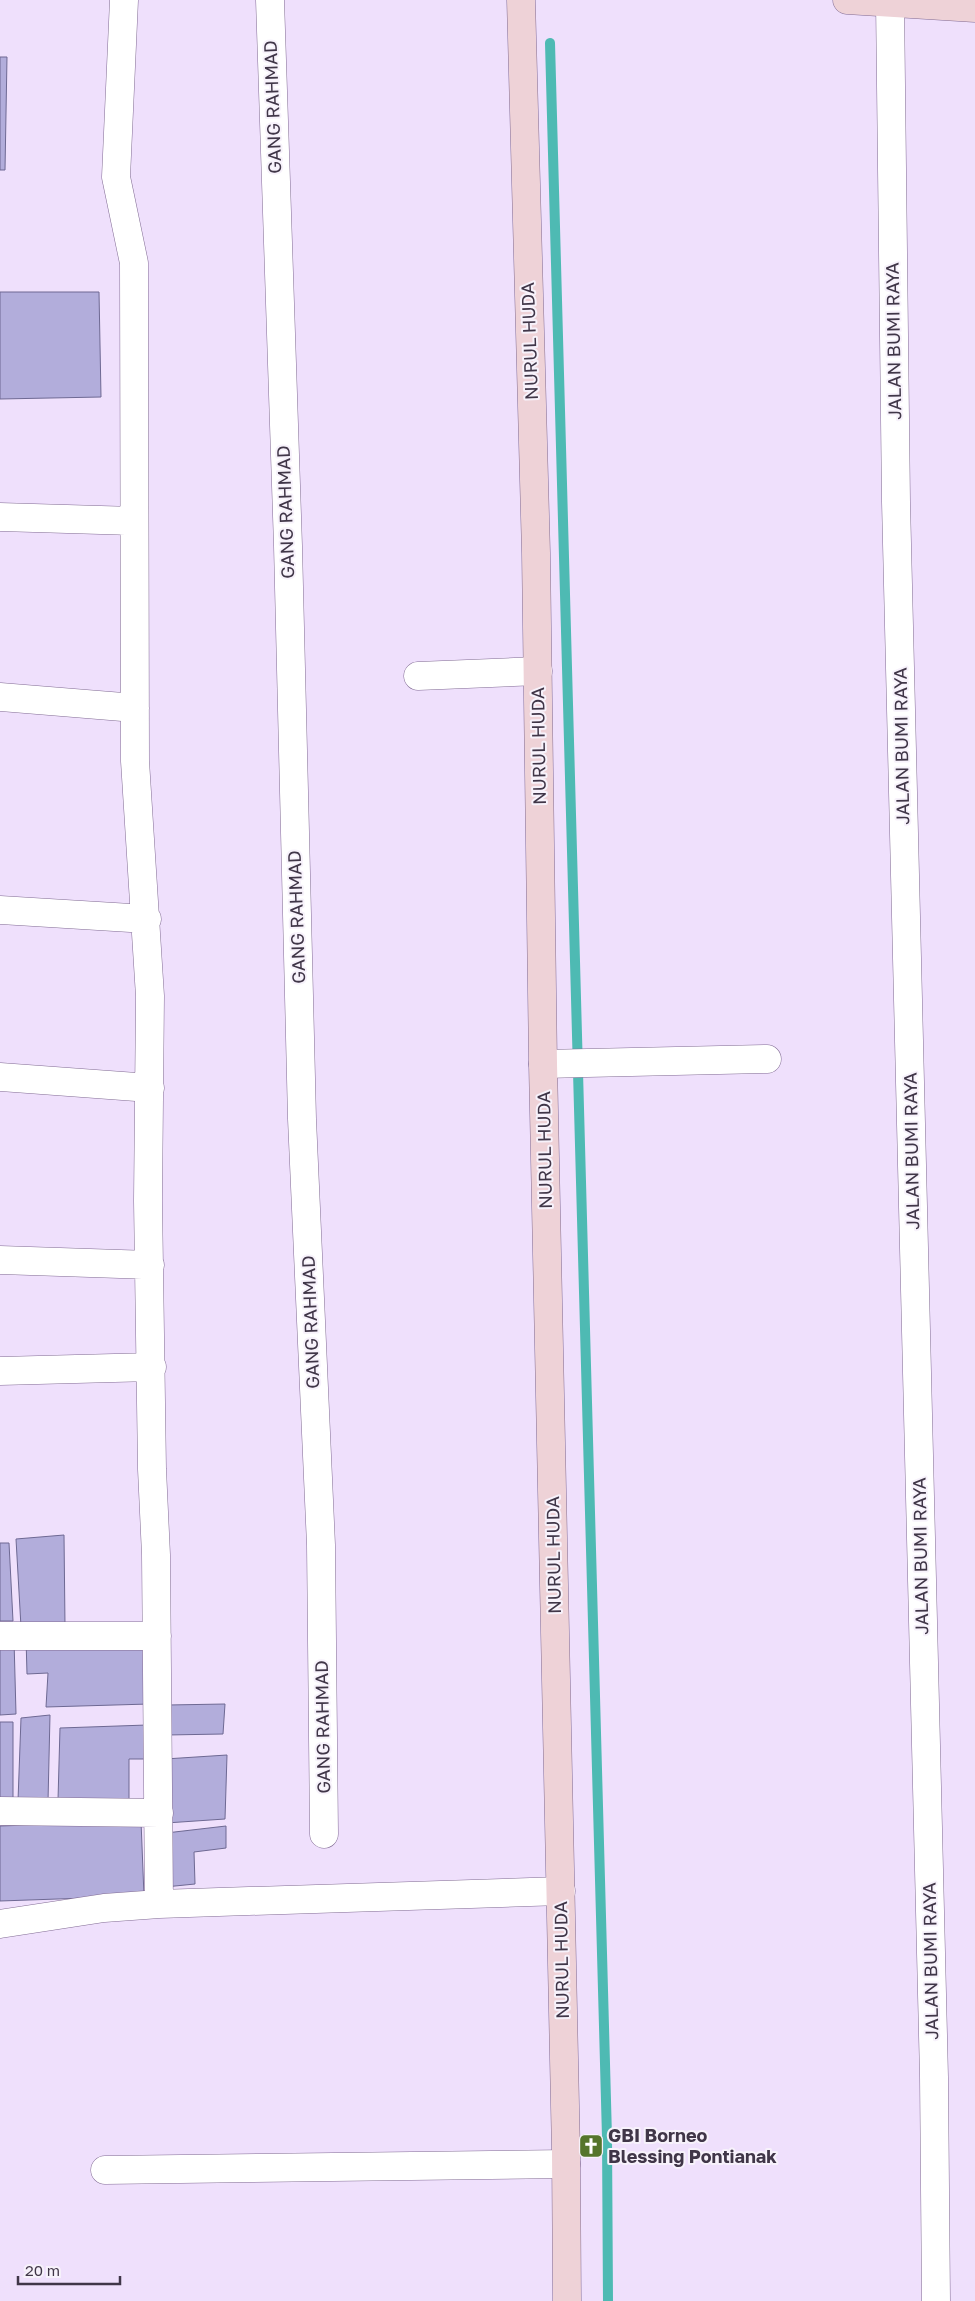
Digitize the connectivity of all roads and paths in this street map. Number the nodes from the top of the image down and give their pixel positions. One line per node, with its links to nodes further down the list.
1 (124, 0): 8 (street)
2 (270, 0): 27 (street, GANG RAHMAD)
3 (521, 0): 9 (street, NURUL HUDA)
4 (847, 0): 5 (street)
5 (890, 2): 6 (street); 34 (street, JALAN BUMI RAYA)
6 (975, 8)
7 (0, 516): 8 (street)
8 (134, 521): 12 (street)
9 (538, 671): 10 (street); 16 (street, NURUL HUDA)
10 (418, 676)
11 (0, 697): 12 (street)
12 (135, 708): 14 (street)
13 (0, 910): 14 (street)
14 (146, 919): 18 (street)
15 (767, 1059): 16 (street)
16 (543, 1064): 28 (street, NURUL HUDA)
17 (0, 1076): 18 (street)
18 (150, 1088): 20 (street)
19 (0, 1260): 20 (street)
20 (150, 1266): 21 (street)
21 (152, 1367): 22 (street); 24 (street)
22 (0, 1371)
23 (0, 1636): 24 (street)
24 (157, 1636): 26 (street)
25 (0, 1811): 26 (street)
26 (159, 1813): 29 (street)
27 (324, 1834)
28 (561, 1891): 29 (street); 31 (street, NURUL HUDA)
29 (159, 1904): 30 (street)
30 (0, 1924)
31 (566, 2164): 32 (street); 33 (street, NURUL HUDA)
32 (105, 2170)
33 (567, 2301)
34 (936, 2301)

